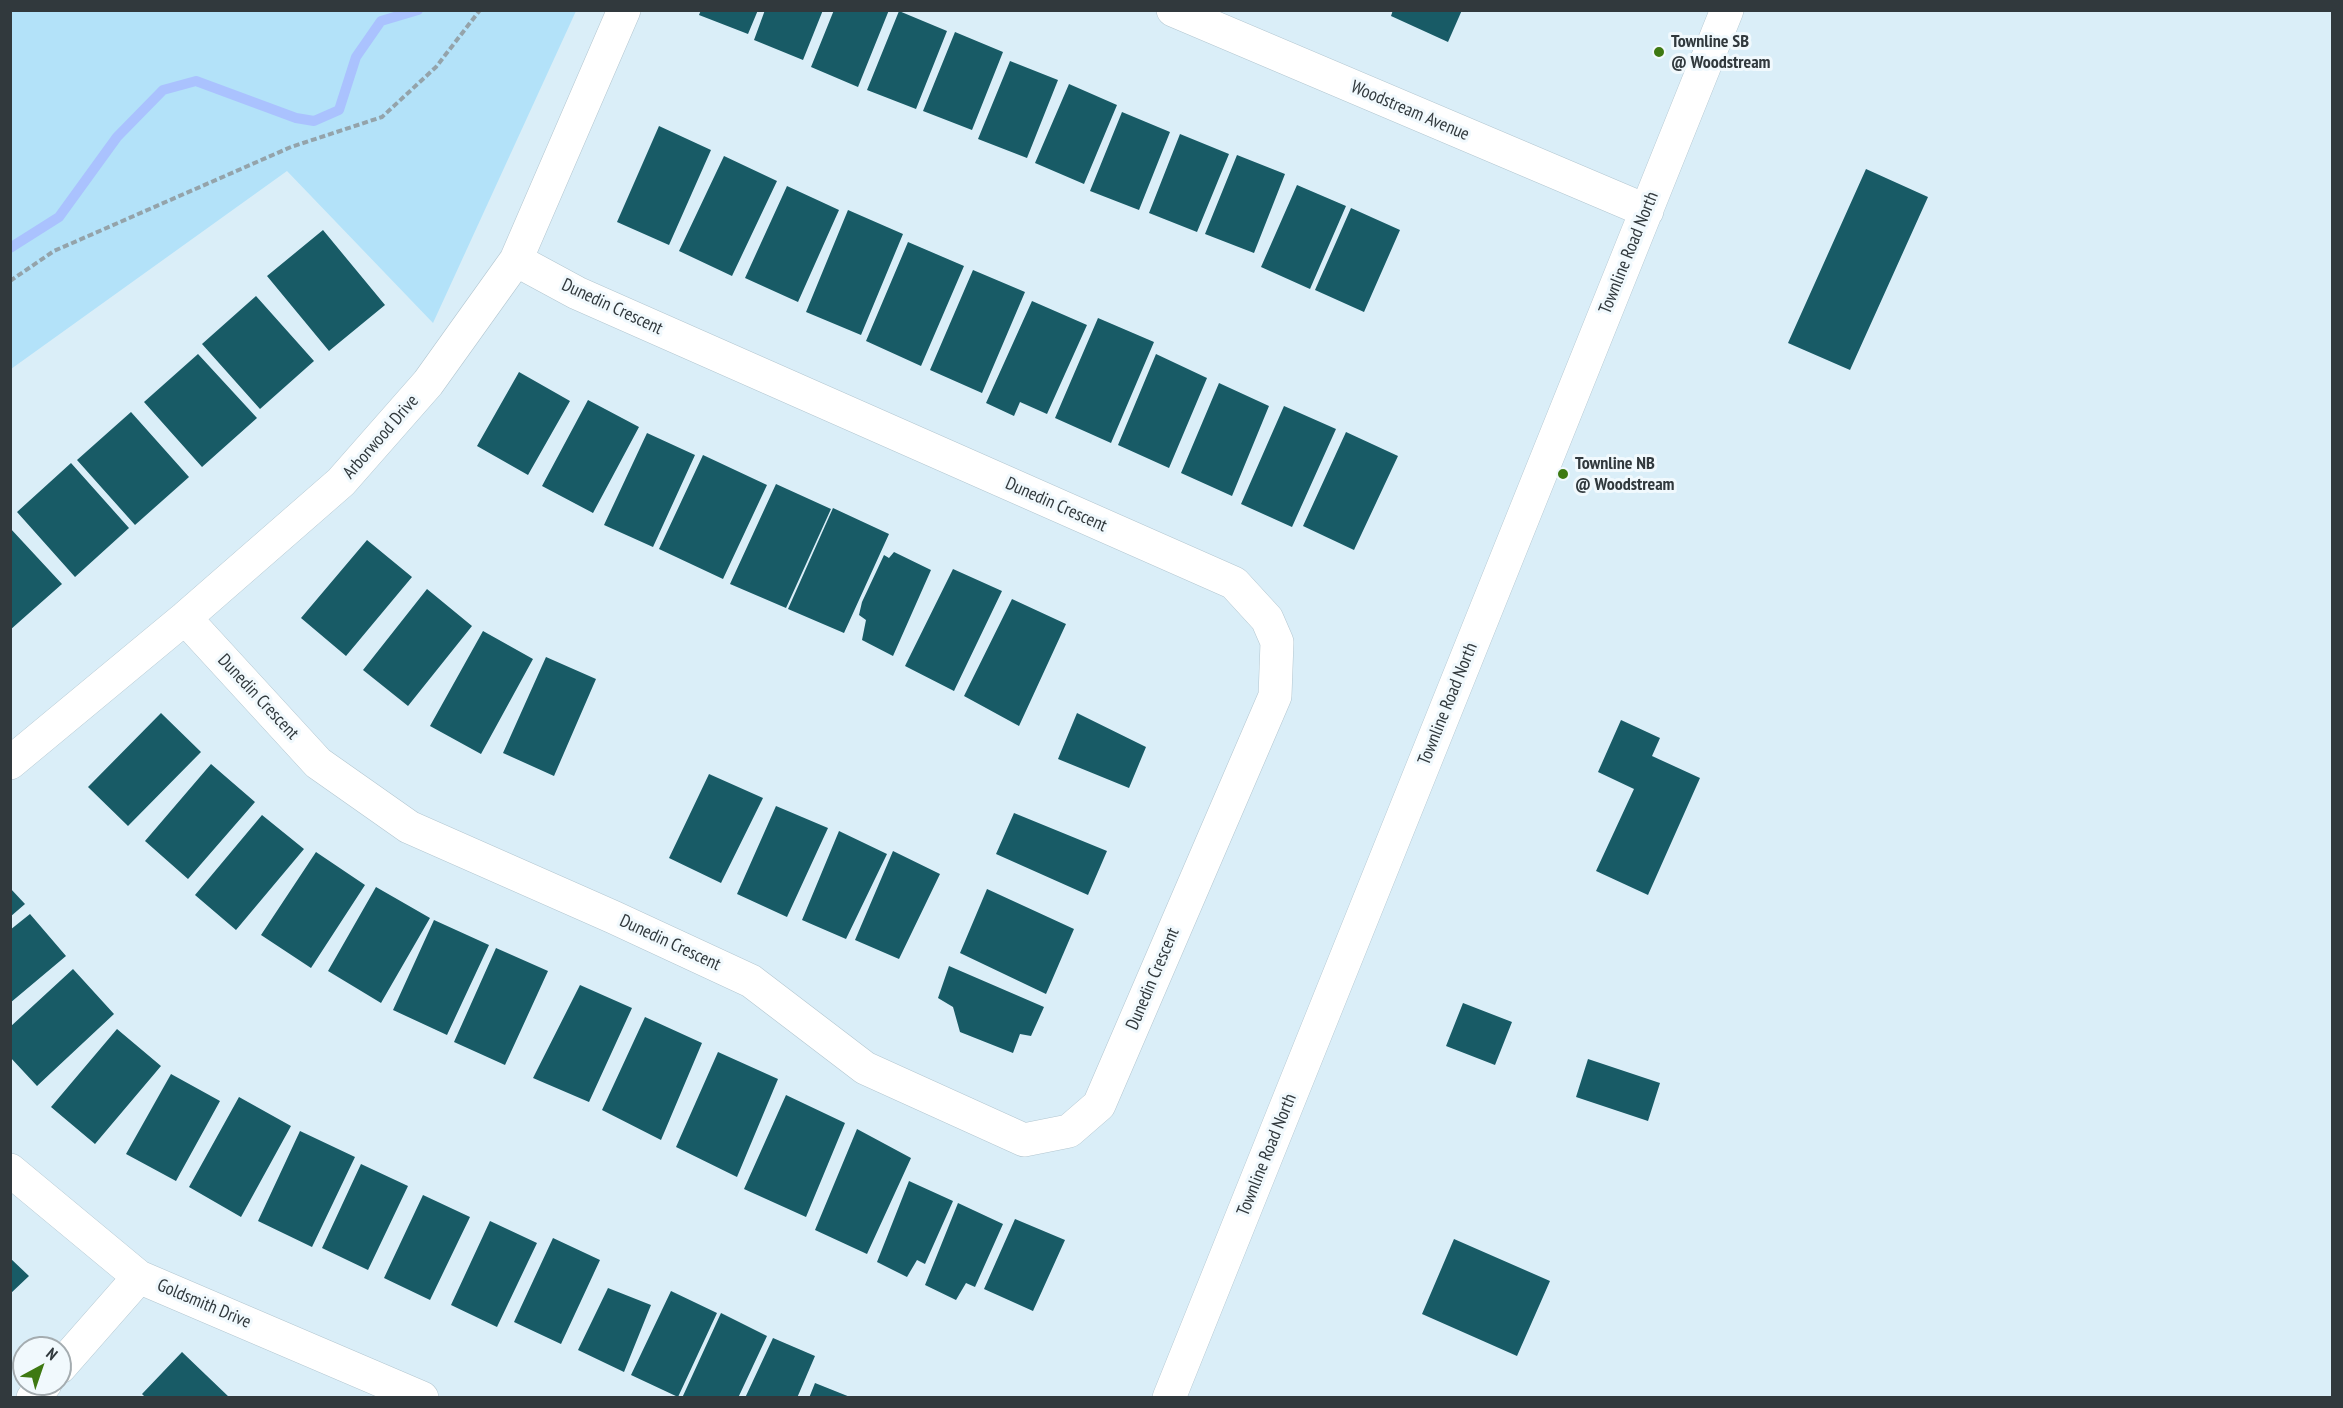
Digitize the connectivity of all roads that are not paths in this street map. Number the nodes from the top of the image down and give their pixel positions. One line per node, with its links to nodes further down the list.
1 (624, 10): 5 (street, Arborwood Drive)
2 (1173, 10): 4 (street, Woodstream Avenue)
3 (1727, 10): 4 (street, Townline Road North)
4 (1647, 211): 12 (street, Townline Road North)
5 (516, 260): 6 (street, Arborwood Drive); 6 (street, Dunedin Crescent)
6 (184, 618): 7 (street, Arborwood Drive)
7 (10, 763)
8 (10, 1170): 9 (street, Goldsmith Drive)
9 (139, 1277): 10 (street); 11 (street, Goldsmith Drive)
10 (72, 1353)
11 (422, 1398)
12 (1169, 1398)

